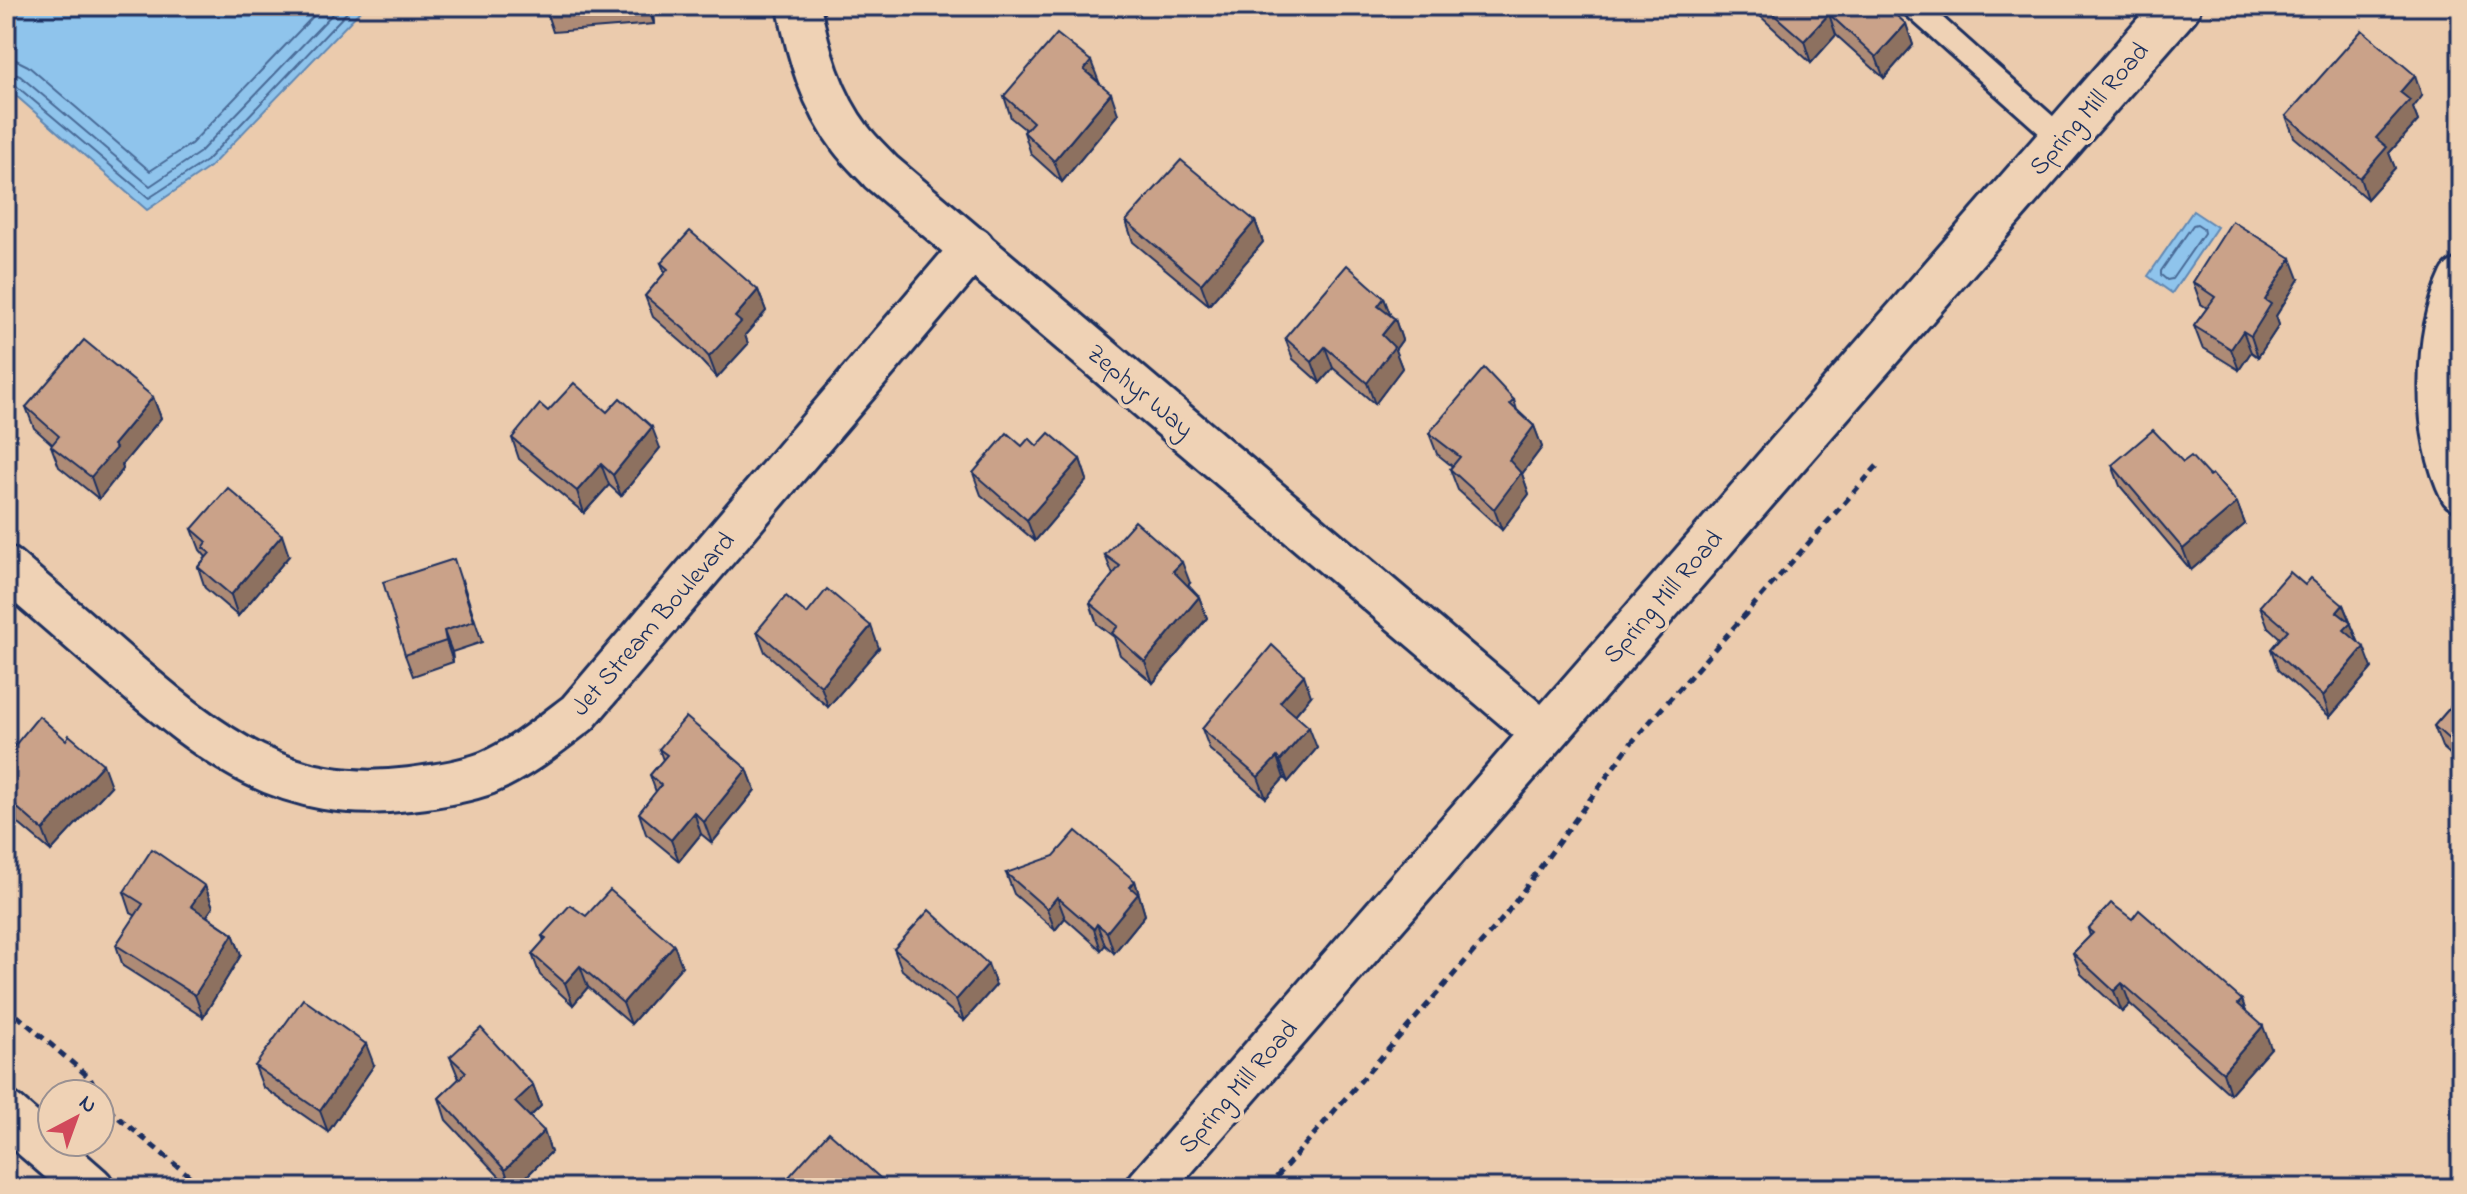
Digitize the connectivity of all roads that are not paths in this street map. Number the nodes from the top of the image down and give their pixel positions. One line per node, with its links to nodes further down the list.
1 (799, 6): 5 (street, Zephyr Way)
2 (1913, 6): 4 (lane)
3 (2178, 6): 4 (street, Spring Mill Road)
4 (2062, 139): 9 (street, Spring Mill Road)
5 (973, 248): 8 (street, Jet Stream Boulevard); 9 (street, Zephyr Way)
6 (2461, 280): 7 (street)
7 (2461, 490)
8 (6, 568)
9 (1543, 733): 16 (street, Spring Mill Road)
10 (6, 1100): 12 (street)
11 (6, 1114): 14 (street)
12 (36, 1122)
13 (86, 1158): 15 (street)
14 (91, 1188)
15 (127, 1188)
16 (1149, 1188)

